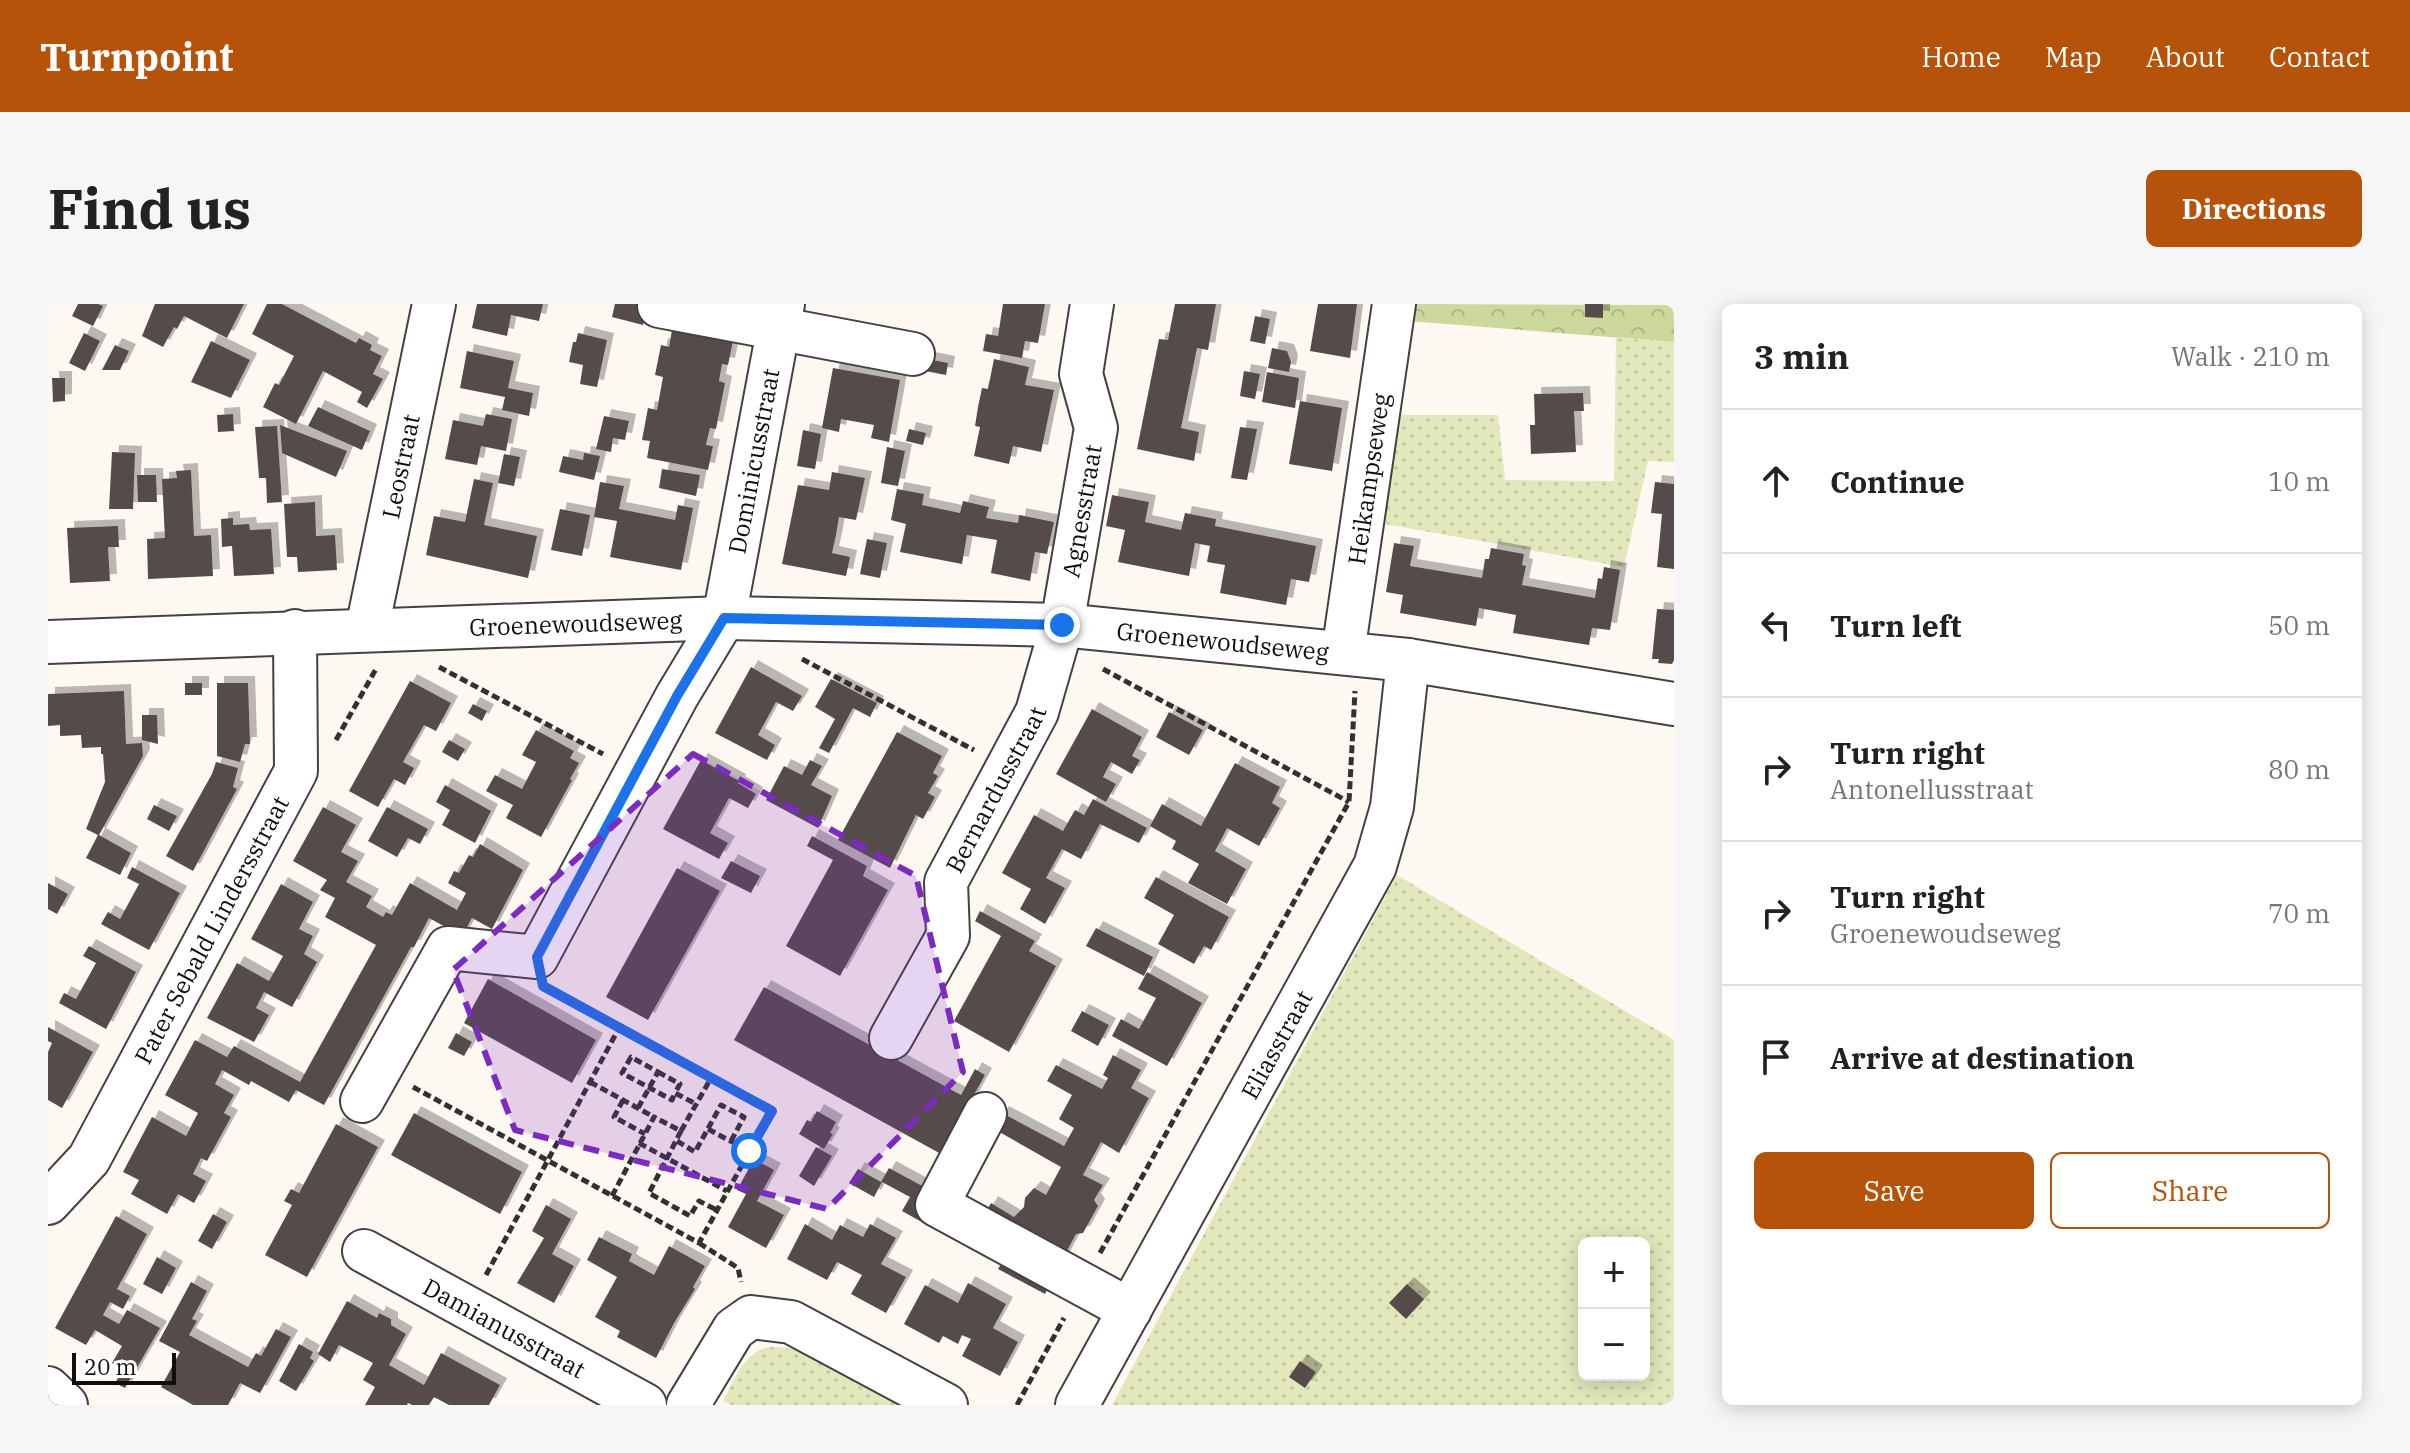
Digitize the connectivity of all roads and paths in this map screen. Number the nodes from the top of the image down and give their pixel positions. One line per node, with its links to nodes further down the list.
1 (1092, 304): 10 (street, Agnesstraat)
2 (1394, 304): 13 (street, Heikampseweg)
3 (428, 306): 8 (street, Leostraat)
4 (659, 306): 5 (street)
5 (781, 317): 6 (street); 7 (street, Dominicusstraat)
6 (913, 354)
7 (724, 618): 8 (street, Groenewoudseweg); 10 (street, Groenewoudseweg); 19 (street)
8 (383, 628): 9 (street, Groenewoudseweg); 18 (path)
9 (295, 631): 11 (street, Groenewoudseweg); 18 (street, Pater Sebald Lindersstraat)
10 (1059, 634): 13 (street, Groenewoudseweg); 17 (street, Bernardusstraat); 20 (path)
11 (48, 642)
12 (791, 653): 17 (path)
13 (1350, 654): 14 (street, Groenewoudseweg); 20 (path)
14 (1408, 660): 16 (street, Groenewoudseweg); 52 (street, Eliasstraat)
15 (432, 664): 19 (path)
16 (1674, 704)
17 (1007, 768): 23 (street, Bernardusstraat)
18 (296, 771): 46 (street, Pater Sebald Lindersstraat)
19 (636, 771): 21 (street)
20 (1349, 802): 50 (path)
21 (537, 957): 22 (path); 27 (street)
22 (619, 1028): 25 (path); 26 (path)
23 (891, 1038)
24 (658, 1072): 28 (path); 28 (path); 29 (path)
25 (711, 1078): 31 (path); 41 (path)
26 (590, 1082): 30 (path); 43 (path)
27 (371, 1085): 43 (path)
28 (649, 1088): 29 (path); 32 (path)
29 (675, 1093): 31 (path)
30 (623, 1100): 32 (path); 37 (path)
31 (696, 1104): 36 (path)
32 (638, 1108): 34 (path)
33 (985, 1114): 50 (street)
34 (654, 1117): 36 (path); 37 (path)
35 (708, 1129): 38 (path); 39 (path); 39 (path)
36 (681, 1131): 38 (path)
37 (645, 1134): 40 (path)
38 (677, 1141): 42 (path)
39 (731, 1141): 41 (path)
40 (639, 1143): 42 (path); 45 (path)
41 (749, 1151): 44 (path)
42 (667, 1158): 44 (path); 47 (path)
43 (548, 1161): 45 (path); 51 (path)
44 (727, 1191): 47 (path)
45 (612, 1196): 48 (path)
46 (48, 1203)
47 (717, 1210): 48 (path)
48 (699, 1243): 53 (path)
49 (364, 1251): 51 (street, Damianusstraat)
50 (1083, 1284): 52 (street); 59 (path)
51 (468, 1308): 56 (street, Damianusstraat)
52 (1130, 1310): 60 (street, Eliasstraat)
53 (751, 1317): 57 (street); 58 (street)
54 (48, 1388): 55 (street)
55 (66, 1405)
56 (645, 1405)
57 (688, 1405)
58 (946, 1405)
59 (1017, 1405)
60 (1077, 1405)

